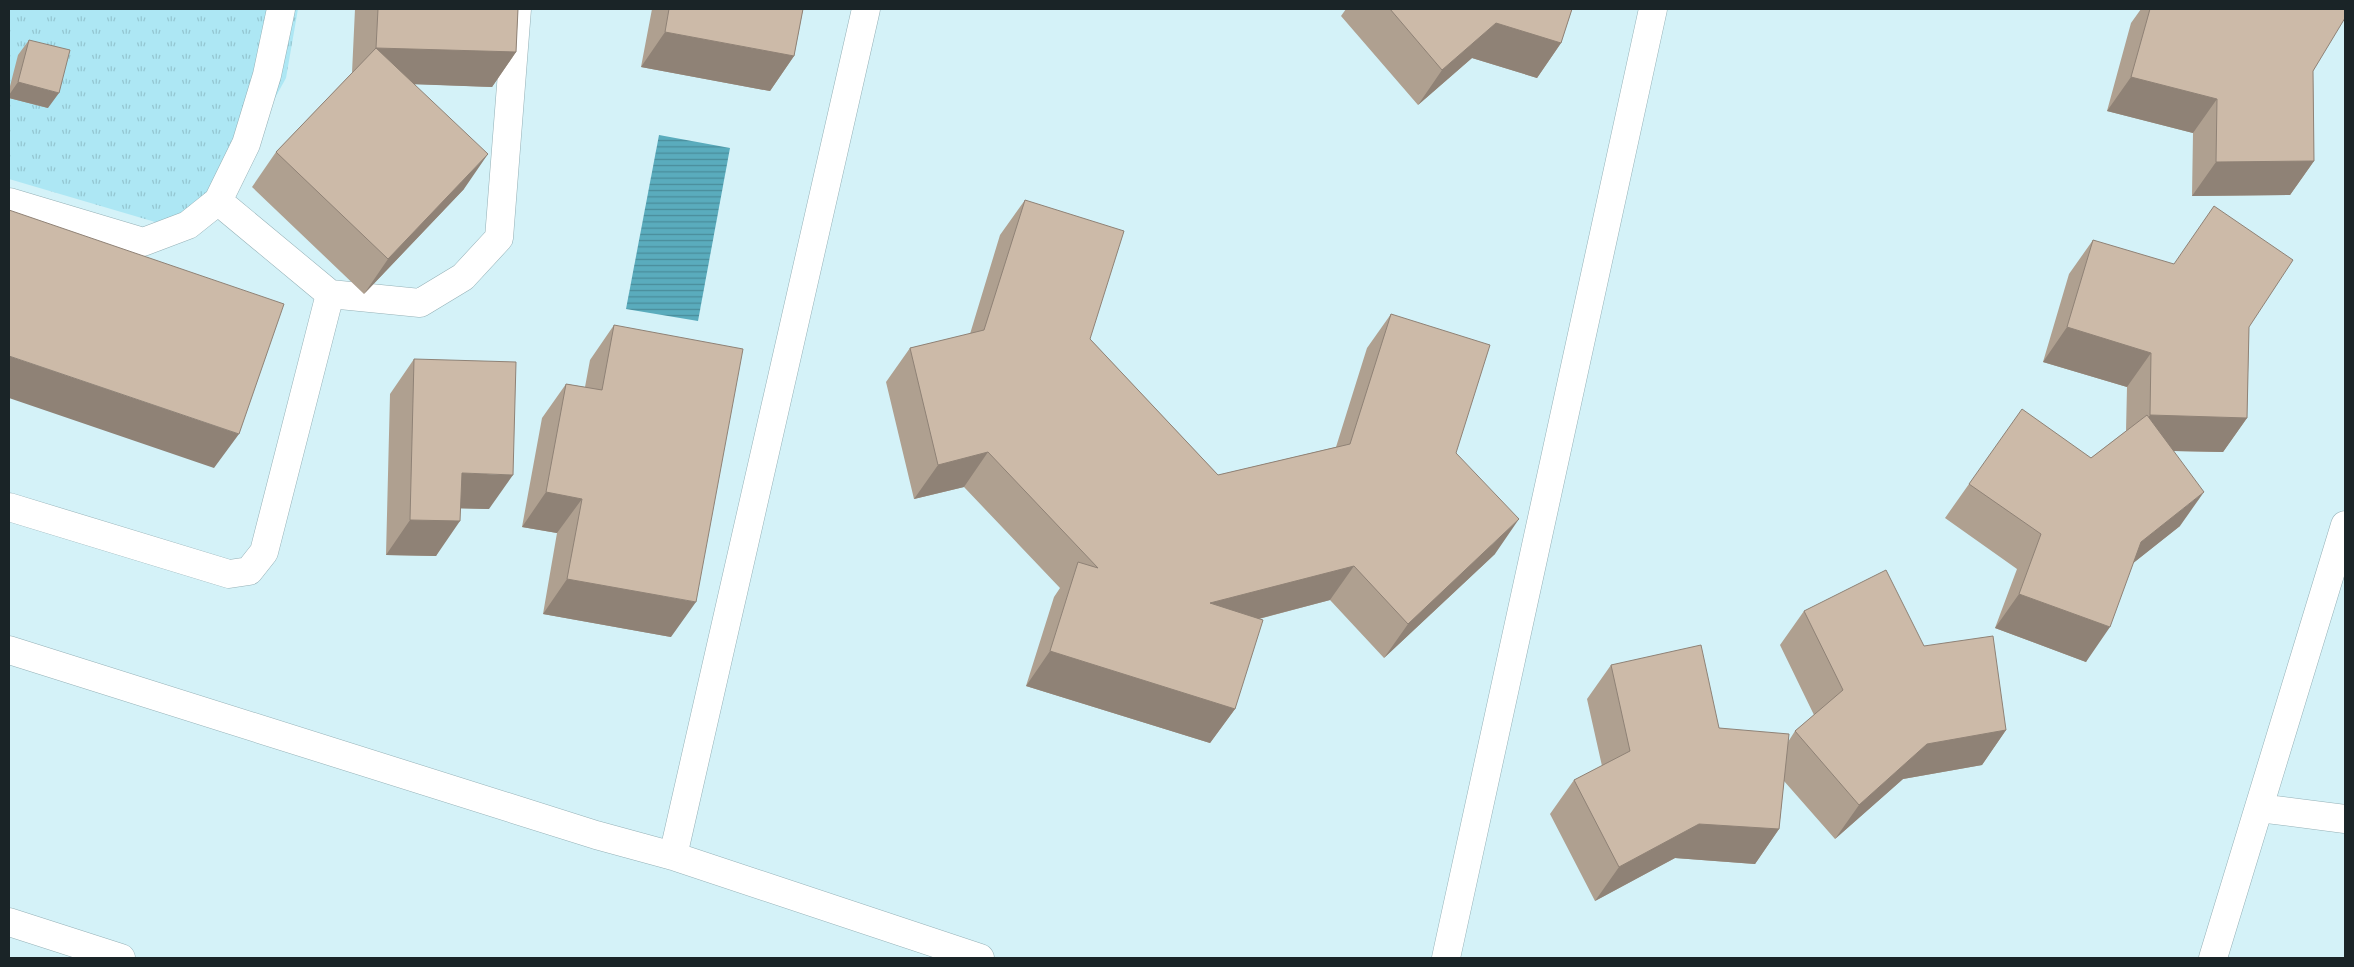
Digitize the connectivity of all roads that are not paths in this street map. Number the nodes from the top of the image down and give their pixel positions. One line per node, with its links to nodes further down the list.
1 (281, 9): 5 (street)
2 (517, 9): 7 (street)
3 (866, 9): 13 (street)
4 (1653, 9): 17 (street)
5 (218, 201): 6 (street); 7 (street)
6 (9, 202)
7 (330, 294): 8 (street)
8 (9, 507)
9 (2345, 525): 11 (street)
10 (9, 650): 13 (street)
11 (2259, 808): 12 (street); 18 (street)
12 (2345, 819)
13 (673, 856): 16 (street)
14 (9, 922): 15 (street)
15 (121, 958)
16 (980, 958)
17 (1446, 958)
18 (2213, 958)

